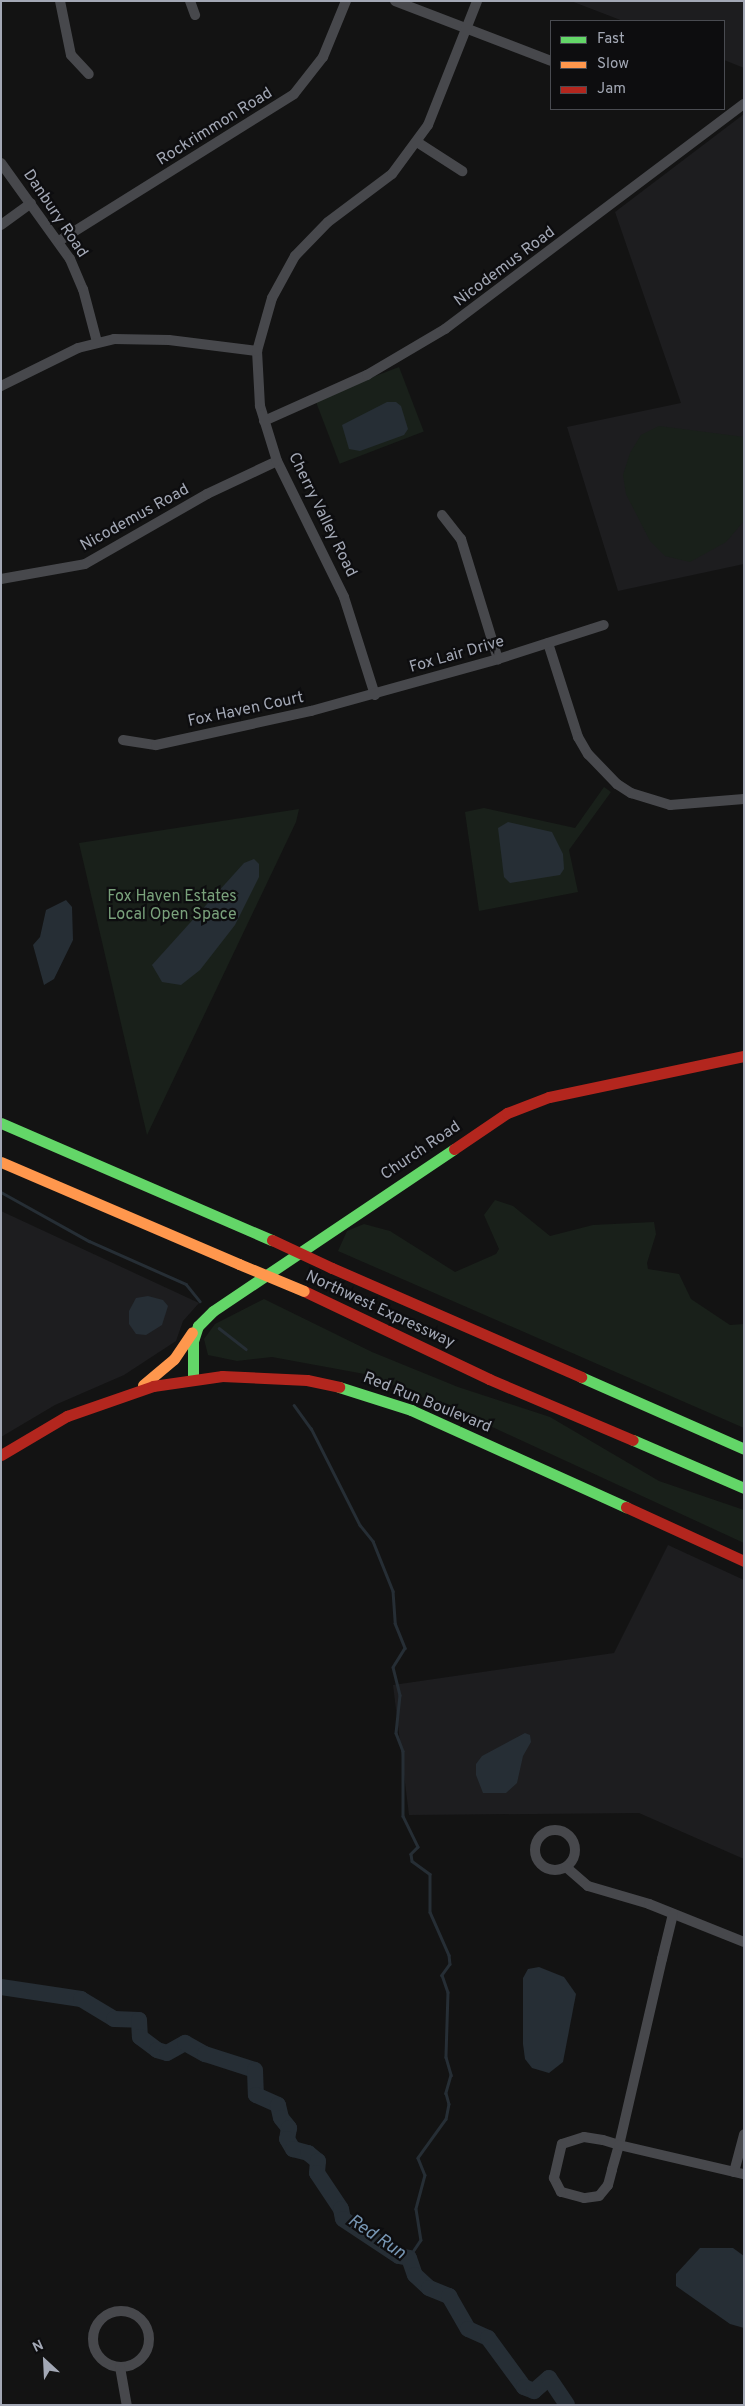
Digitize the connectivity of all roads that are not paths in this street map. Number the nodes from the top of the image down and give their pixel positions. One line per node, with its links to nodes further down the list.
1 (60, 1): 9 (street)
2 (190, 1): 6 (street)
3 (346, 1): 16 (street, Rockrimmon Road)
4 (395, 1): 7 (street)
5 (476, 1): 7 (street, Cherry Valley Road)
6 (195, 15)
7 (467, 29): 8 (street); 11 (street, Cherry Valley Road)
8 (550, 61)
9 (89, 74)
10 (744, 104): 20 (street, Nicodemus Road)
11 (417, 142): 13 (street); 18 (street, Cherry Valley Road)
12 (1, 163): 14 (street, Danbury Road)
13 (462, 171)
14 (31, 203): 15 (street); 16 (street, Danbury Road)
15 (1, 225)
16 (60, 241): 17 (street, Danbury Road)
17 (97, 342): 18 (street); 19 (street)
18 (257, 351): 20 (street, Cherry Valley Road)
19 (1, 386)
20 (264, 421): 21 (street, Cherry Valley Road)
21 (277, 462): 23 (street, Nicodemus Road); 27 (street, Cherry Valley Road)
22 (442, 515): 26 (street)
23 (1, 578)
24 (604, 625): 25 (street, Fox Lair Drive)
25 (548, 643): 26 (street, Fox Lair Drive); 29 (street)
26 (498, 660): 27 (street, Fox Lair Drive)
27 (374, 695): 28 (street, Fox Haven Court)
28 (123, 740)
29 (744, 799)
30 (744, 1056): 33 (main road, Church Road)
31 (1, 1123): 36 (main road, Northwest Expressway, bridge)
32 (1, 1162): 38 (main road, Northwest Expressway, bridge)
33 (198, 1326): 34 (main road); 35 (main road, Church Road)
34 (193, 1378): 35 (main road, Red Run Boulevard); 39 (main road, Red Run Boulevard)
35 (137, 1390): 37 (main road, Red Run Boulevard)
36 (744, 1449)
37 (1, 1455)
38 (744, 1488)
39 (744, 1561)
40 (566, 1867): 41 (street)
41 (673, 1914): 42 (street); 44 (street)
42 (744, 1942)
43 (744, 2134): 45 (street)
44 (618, 2145): 44 (street); 45 (street)
45 (739, 2173)
46 (120, 2367): 46 (street); 47 (street)
47 (127, 2405)

